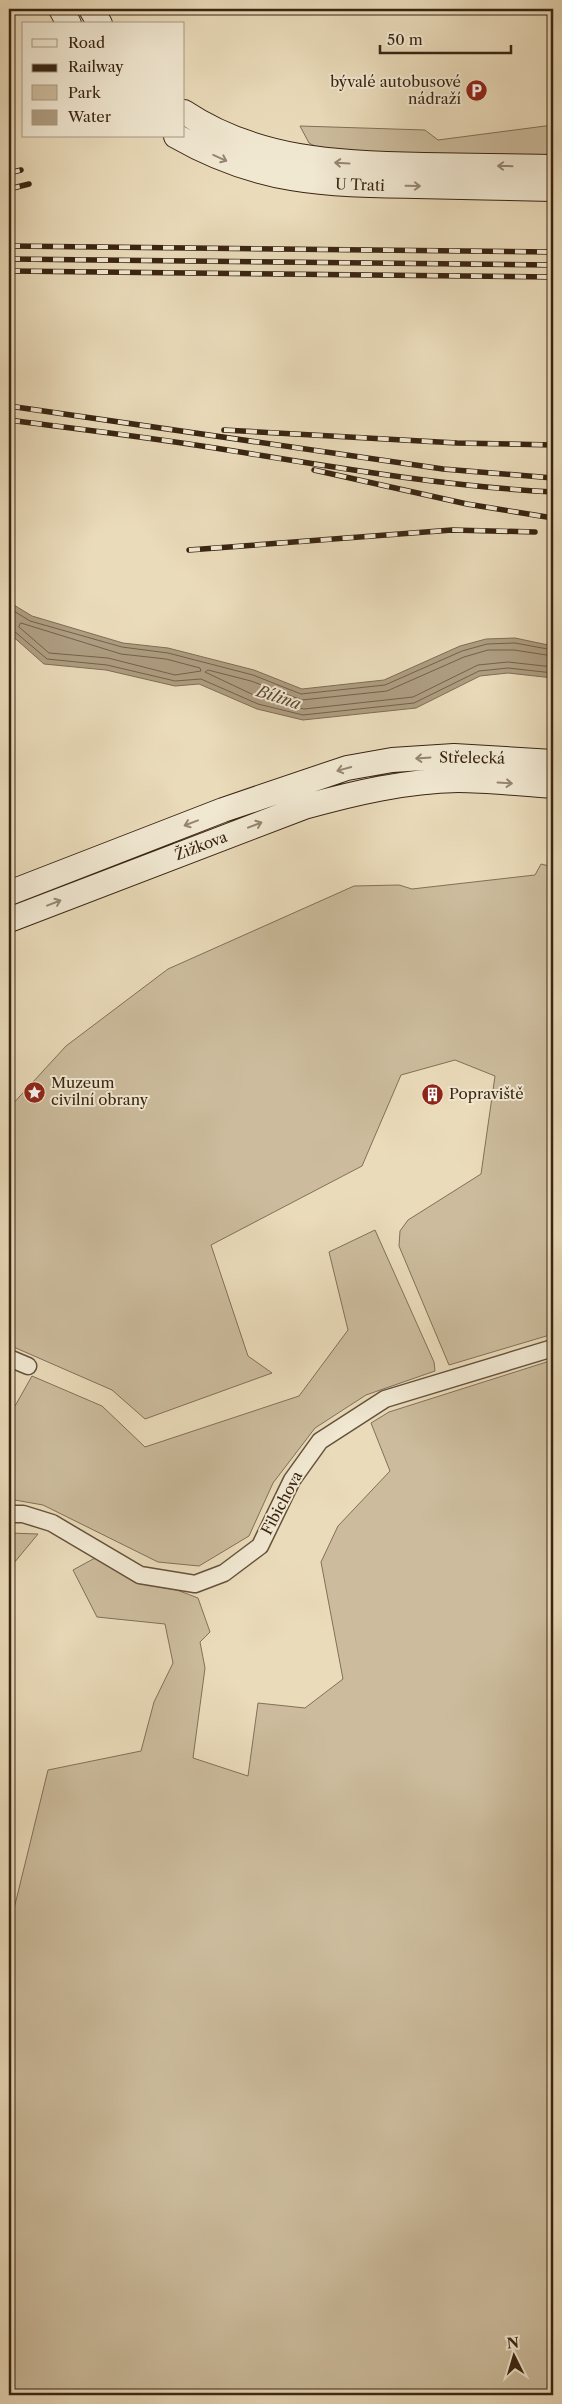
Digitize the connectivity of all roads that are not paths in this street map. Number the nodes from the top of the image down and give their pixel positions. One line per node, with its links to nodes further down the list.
1 (61, 9): 3 (main road)
2 (91, 9): 4 (main road)
3 (67, 22)
4 (99, 22)
5 (185, 113): 7 (main road, U Trati, one-way to 5)
6 (180, 138): 8 (main road, U Trati, one-way to 8)
7 (553, 167)
8 (553, 189)
9 (392, 760): 10 (main road, Střelecká, one-way to 9); 13 (main road, Žižkova, one-way to 13)
10 (553, 762)
11 (397, 785): 12 (main road, Střelecká, one-way to 12); 14 (main road, Žižkova, one-way to 11)
12 (553, 786)
13 (9, 893)
14 (9, 920)
15 (553, 1348): 18 (street, Fibichova)
16 (9, 1358): 17 (street)
17 (28, 1366)
18 (9, 1514)

